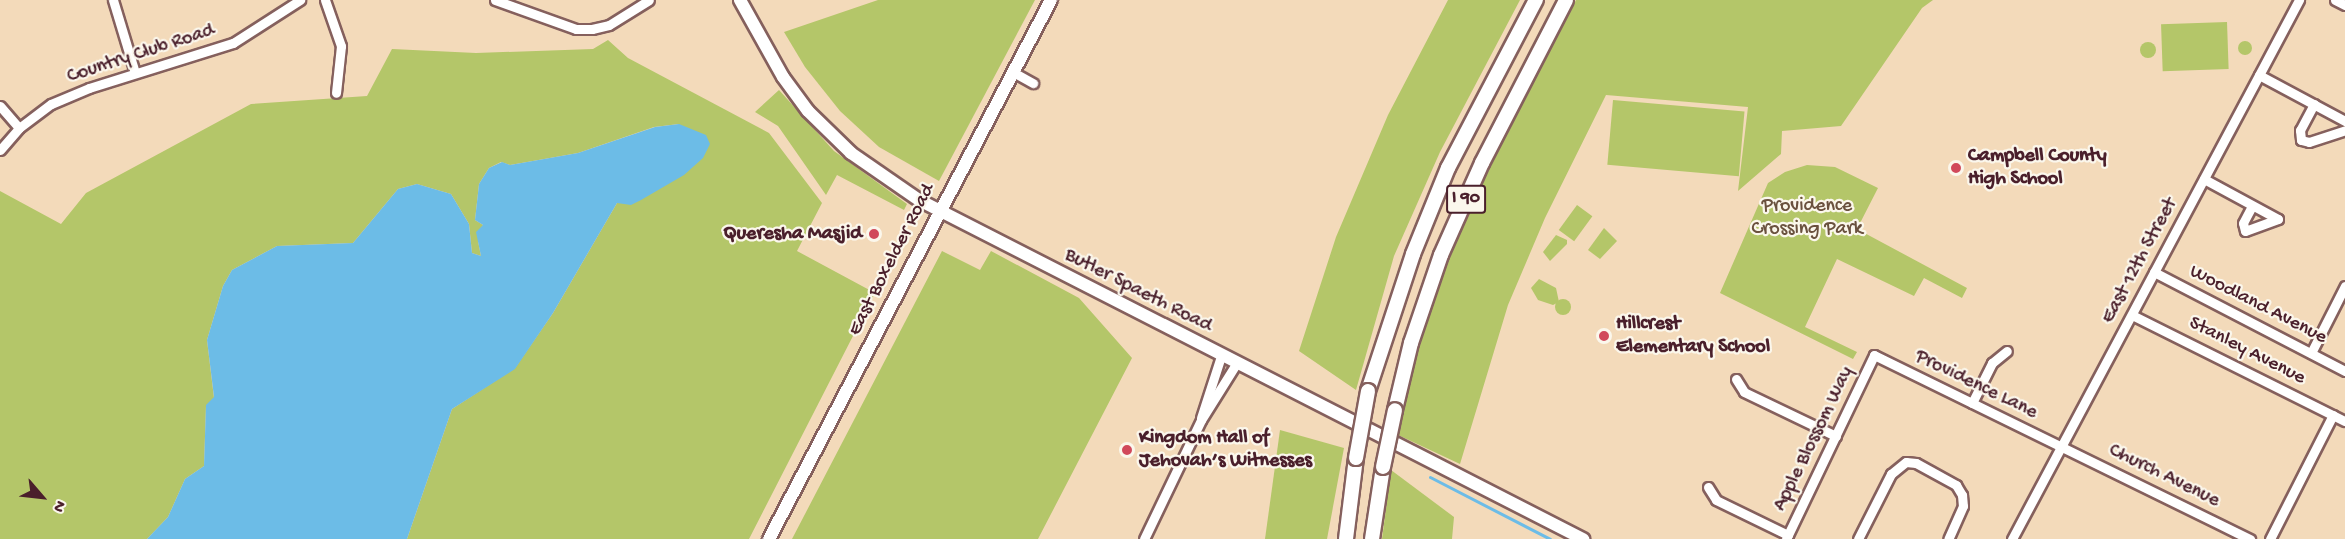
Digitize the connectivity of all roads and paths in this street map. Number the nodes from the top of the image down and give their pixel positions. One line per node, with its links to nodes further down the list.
1 (112, 0): 14 (street)
2 (300, 0): 14 (street, Country Club Road)
3 (325, 0): 17 (street)
4 (495, 0): 5 (street)
5 (649, 0)
6 (740, 0): 26 (main road, Butler Spaeth Road)
7 (1051, 0): 13 (main road, East Boxelder Road)
8 (1536, 0): 47 (highway, I 90, bridge)
9 (1566, 0): 48 (highway, I 90, bridge)
10 (2299, 0): 15 (street, East 12th Street)
11 (2335, 0): 12 (street)
12 (2345, 5)
13 (1013, 72): 16 (street); 26 (main road, East Boxelder Road)
14 (135, 73): 21 (street, Country Club Road)
15 (2259, 75): 18 (street); 24 (street, East 12th Street)
16 (1033, 82)
17 (336, 93)
18 (2314, 104): 20 (street); 22 (street)
19 (0, 106): 21 (street)
20 (2345, 121)
21 (19, 128): 23 (street, Country Club Road)
22 (2345, 130)
23 (0, 150)
24 (2204, 179): 25 (street); 27 (street, East 12th Street)
25 (2252, 206)
26 (940, 211): 33 (main road, Butler Spaeth Road); 45 (main road, East Boxelder Road)
27 (2154, 272): 29 (street, East 12th Street); 31 (street, Woodland Avenue)
28 (2345, 286): 31 (street)
29 (2132, 315): 38 (street, Stanley Avenue); 42 (street, East 12th Street)
30 (2007, 351): 37 (street)
31 (2311, 353): 35 (street, Woodland Avenue)
32 (1874, 355): 37 (street, Providence Lane); 41 (street, Apple Blossom Way)
33 (1221, 356): 34 (main road, Butler Spaeth Road); 39 (street)
34 (1236, 364): 39 (street); 49 (main road, Butler Spaeth Road)
35 (2345, 371)
36 (1736, 378): 41 (street)
37 (1972, 403): 42 (street, Providence Lane)
38 (2333, 415): 40 (street, Stanley Avenue); 54 (street)
39 (1201, 420): 46 (street)
40 (2345, 421)
41 (1836, 436): 44 (street, Apple Blossom Way)
42 (2062, 446): 52 (street, East 12th Street); 53 (street, Church Avenue)
43 (1708, 487): 44 (street)
44 (1787, 537)
45 (769, 539)
46 (1144, 539)
47 (1346, 539)
48 (1372, 539)
49 (1583, 539)
50 (1858, 539): 51 (street)
51 (1948, 539)
52 (2012, 539)
53 (2250, 539)
54 (2270, 539)

